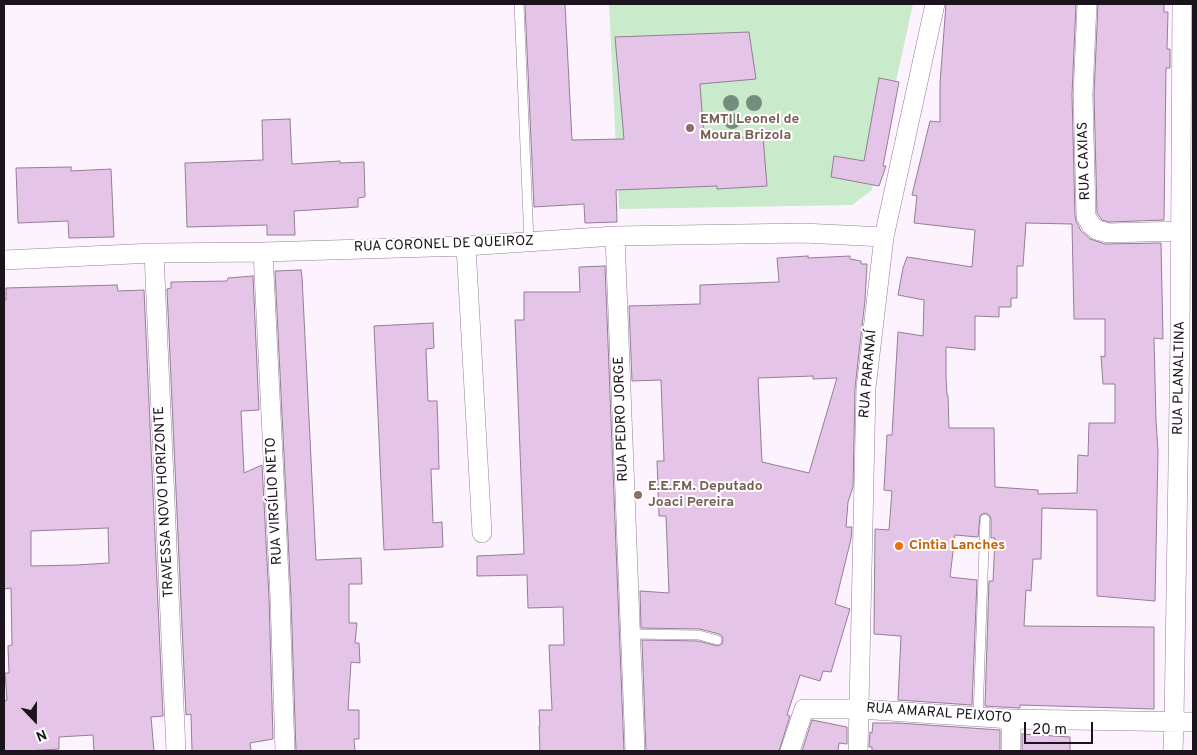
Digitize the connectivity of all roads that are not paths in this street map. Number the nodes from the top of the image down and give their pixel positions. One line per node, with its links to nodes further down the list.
1 (519, 4): 8 (lane)
2 (935, 4): 7 (street, RUA PARANAÍ)
3 (1087, 4): 5 (street, RUA CAXIAS)
4 (1182, 4): 5 (street, RUA PLANALTINA)
5 (1181, 231): 13 (street, RUA PLANALTINA)
6 (615, 236): 7 (street, RUA CORONEL DE QUEIROZ); 8 (street, RUA CORONEL DE QUEIROZ); 16 (street, RUA PEDRO JORGE)
7 (884, 237): 18 (street, RUA PARANAÍ)
8 (529, 242): 9 (street, RUA CORONEL DE QUEIROZ)
9 (466, 246): 10 (street, RUA CORONEL DE QUEIROZ); 15 (street)
10 (263, 252): 11 (street, RUA CORONEL DE QUEIROZ); 24 (street, RUA VIRGÍLIO NETO)
11 (154, 253): 12 (street, RUA CORONEL DE QUEIROZ); 23 (street, TRAVESSA NOVO HORIZONTE)
12 (4, 260)
13 (1187, 336): 21 (street, RUA PLANALTINA)
14 (985, 519): 19 (lane)
15 (482, 533)
16 (631, 634): 17 (lane); 25 (street, RUA PEDRO JORGE)
17 (717, 640)
18 (858, 708): 19 (street, RUA AMARAL PEIXOTO); 26 (street, RUA AMARAL PEIXOTO); 27 (street, RUA PARANAÍ)
19 (978, 717): 20 (street, RUA AMARAL PEIXOTO)
20 (1011, 719): 21 (street, RUA AMARAL PEIXOTO); 28 (street)
21 (1174, 722): 22 (street, RUA AMARAL PEIXOTO); 29 (street, RUA PLANALTINA)
22 (1193, 722)
23 (176, 751)
24 (285, 751)
25 (635, 751)
26 (790, 751)
27 (858, 751)
28 (1011, 751)
29 (1173, 751)

